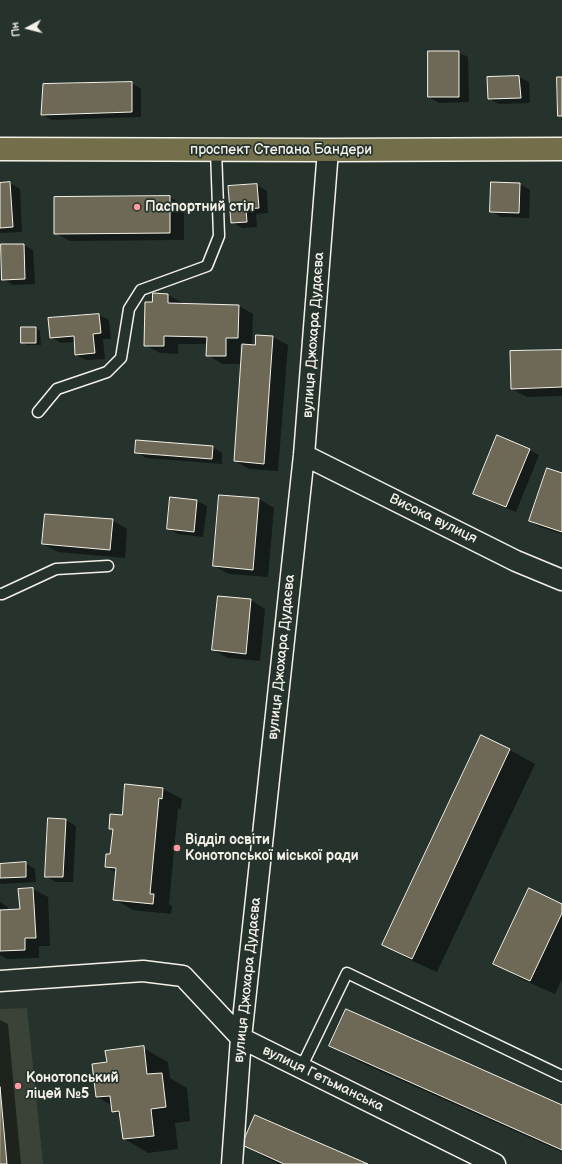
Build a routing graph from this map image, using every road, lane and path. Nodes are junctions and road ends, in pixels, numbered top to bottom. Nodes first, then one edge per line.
1 (0, 149) edge
2 (562, 149) edge
3 (216, 150) junction
4 (328, 150) junction
5 (38, 412) dead end
6 (304, 455) junction
7 (108, 566) dead end
8 (562, 580) edge
9 (0, 594) edge
10 (0, 981) edge
11 (241, 1038) junction
12 (301, 1068) junction
13 (562, 1076) edge
14 (232, 1164) edge
15 (495, 1164) edge

1 - 3 main road, проспект Степана Бандери
2 - 4 main road, проспект Степана Бандери
3 - 4 main road, проспект Степана Бандери
3 - 5 lane
4 - 6 street, вулиця Джохара Дудаєва
6 - 8 street, Висока вулиця
6 - 11 street, вулиця Джохара Дудаєва
7 - 9 lane
10 - 11 street, вулиця Гетьманська
11 - 12 street, вулиця Гетьманська
11 - 14 street, вулиця Джохара Дудаєва
12 - 13 lane
12 - 15 street, вулиця Гетьманська

